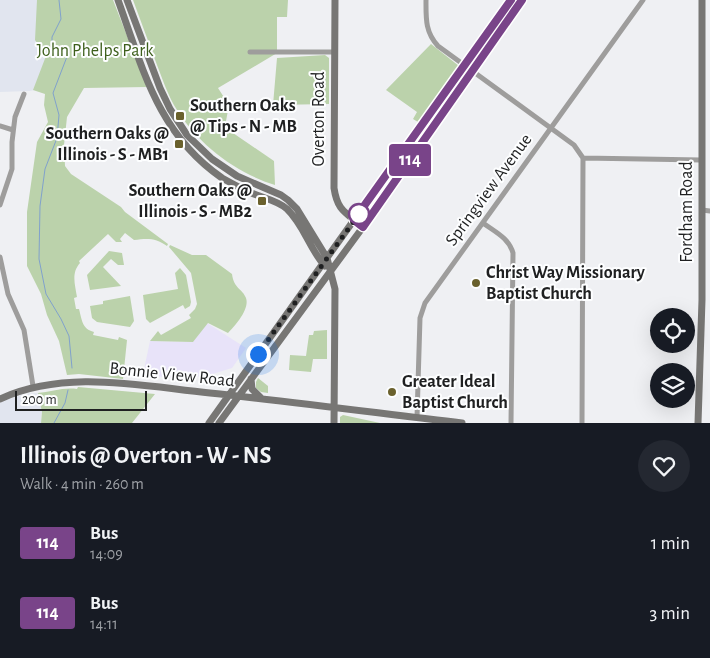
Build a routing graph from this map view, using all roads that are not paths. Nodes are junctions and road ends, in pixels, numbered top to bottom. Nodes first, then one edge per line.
1 (118, 0) edge
2 (127, 0) edge
3 (334, 0) edge
4 (426, 0) edge
5 (511, 0) edge
6 (522, 0) edge
7 (643, 0) edge
8 (702, 0) edge
9 (250, 52) dead end
10 (334, 52) junction
11 (464, 65) junction
12 (472, 71) junction
13 (24, 94) dead end
14 (0, 126) edge
15 (551, 127) junction
16 (13, 130) junction
17 (187, 134) junction
18 (180, 140) junction
19 (582, 158) junction
20 (701, 160) junction
21 (283, 201) junction
22 (0, 205) edge
23 (702, 210) junction
24 (710, 210) edge
25 (354, 220) junction
26 (483, 223) junction
27 (363, 227) junction
28 (318, 242) junction
29 (337, 244) junction
30 (0, 257) edge
31 (325, 261) junction
32 (330, 270) junction
33 (8, 294) junction
34 (0, 297) edge
35 (282, 321) junction
36 (289, 327) junction
37 (251, 379) junction
38 (33, 386) junction
39 (208, 393) junction
40 (229, 395) junction
41 (239, 396) junction
42 (0, 398) edge
43 (261, 398) junction
44 (334, 407) junction
45 (216, 412) junction
46 (417, 418) junction
47 (209, 423) edge
48 (219, 423) edge
49 (334, 423) edge
50 (462, 423) edge
51 (510, 423) edge
52 (582, 423) edge
53 (698, 423) edge

1 - 18 street
2 - 17 street
3 - 10 street, Overton Road
4 - 11 street
5 - 11 street
6 - 12 street
7 - 15 street, Springview Avenue
8 - 20 street, Fordham Road
9 - 10 street
10 - 25 street, Overton Road
11 - 12 street
11 - 25 street
12 - 15 street
12 - 27 street
13 - 16 street
14 - 16 street
15 - 19 street
15 - 26 street, Springview Avenue
16 - 22 street
17 - 18 street
17 - 21 street
18 - 21 street
19 - 20 street
19 - 52 street
20 - 23 street, Fordham Road
21 - 28 street
21 - 31 street
23 - 24 street
23 - 53 street, Fordham Road
25 - 27 street, Overton Road
25 - 29 street
26 - 46 street, Springview Avenue
26 - 51 street
27 - 32 street
28 - 29 street
28 - 31 street
29 - 31 street
30 - 33 street
31 - 32 street
31 - 35 street
32 - 36 street
32 - 44 street
33 - 34 street
33 - 38 street
35 - 36 street
35 - 40 street
36 - 37 street
37 - 41 street
37 - 43 street
38 - 39 street, Bonnie View Road
38 - 42 street, Bonnie View Road
39 - 40 street, Bonnie View Road
39 - 45 street
40 - 41 street, Bonnie View Road
40 - 45 street
41 - 43 street, Bonnie View Road
41 - 48 street
43 - 44 street, Bonnie View Road
44 - 46 street, Bonnie View Road
44 - 49 street
45 - 47 street
46 - 50 street, Bonnie View Road

